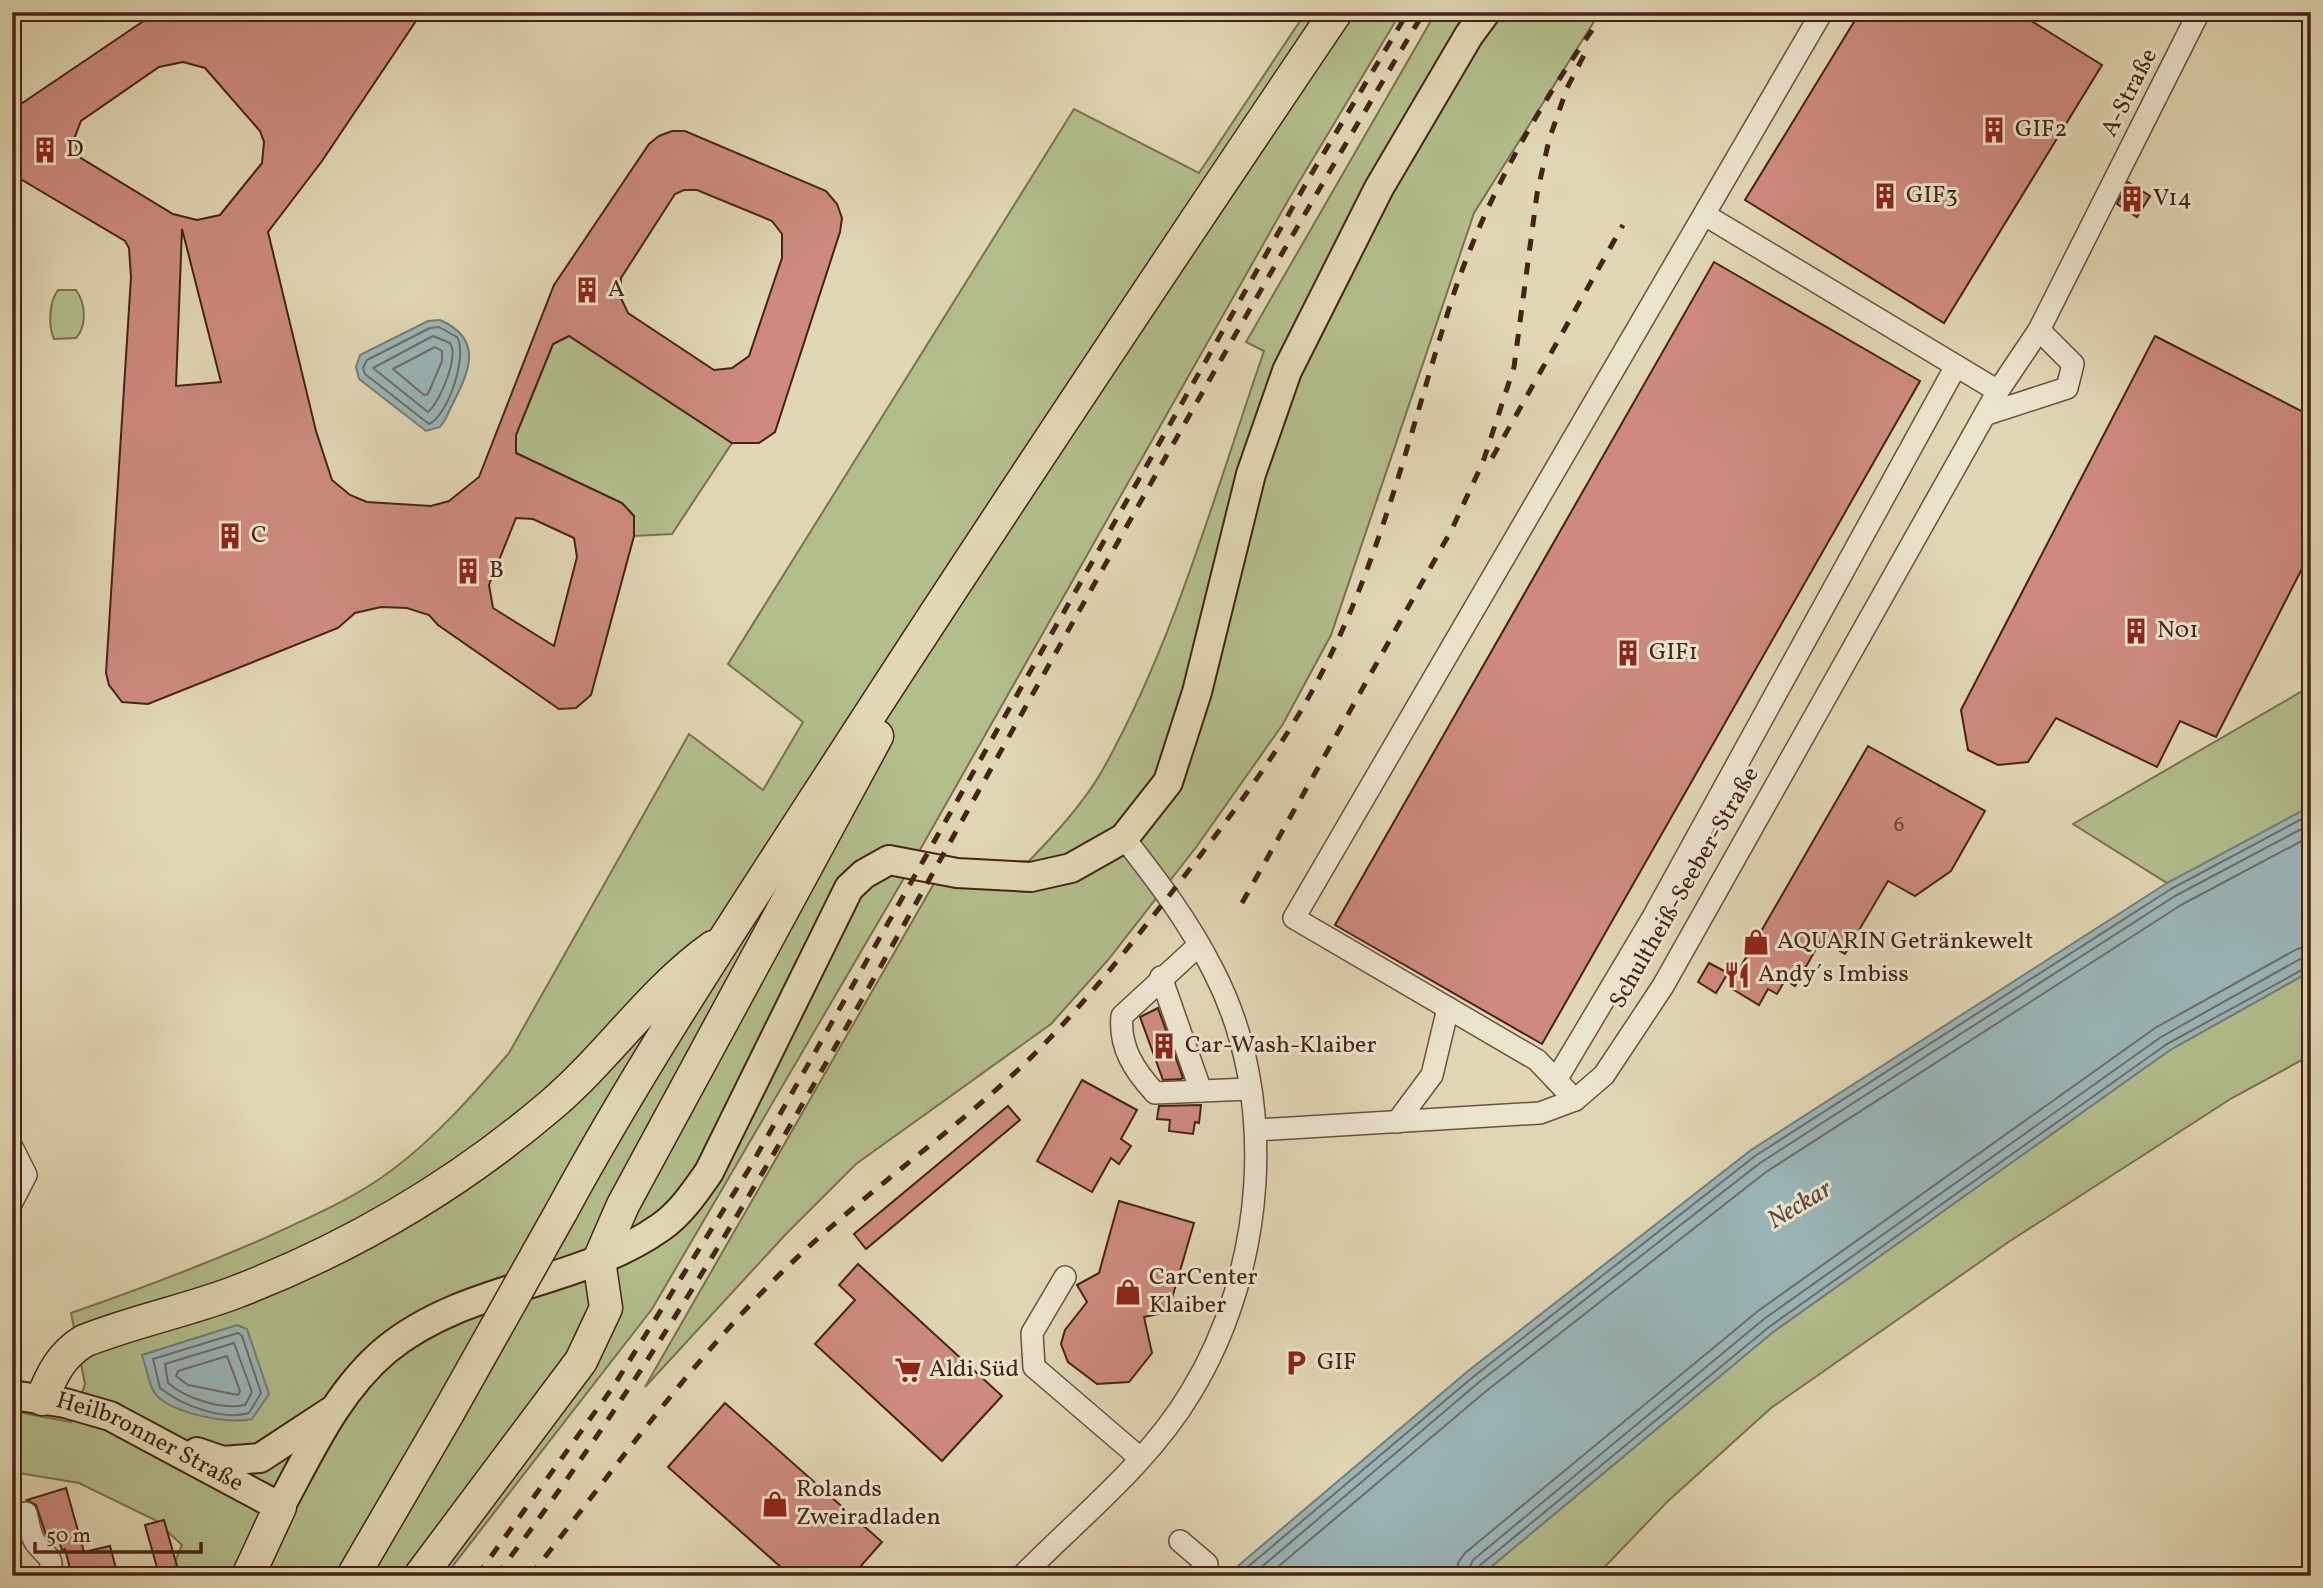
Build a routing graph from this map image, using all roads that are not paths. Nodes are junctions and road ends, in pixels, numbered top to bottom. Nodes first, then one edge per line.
1 (1336, 12) edge
2 (1486, 12) edge
3 (1822, 12) edge
4 (2199, 12) edge
5 (2107, 197) joint
6 (1705, 215) junction
7 (2039, 330) junction
8 (1956, 366) junction
9 (1998, 391) junction
10 (1987, 414) junction
11 (917, 641) junction
12 (1124, 838) junction
13 (726, 937) junction
14 (1199, 945) junction
15 (1161, 978) junction
16 (1448, 1008) junction
17 (1556, 1080) junction
18 (1249, 1089) junction
19 (1201, 1091) junction
20 (1574, 1100) junction
21 (1397, 1122) junction
22 (1257, 1130) junction
23 (12, 1147) edge
24 (12, 1202) edge
25 (599, 1260) junction
26 (1065, 1277) dead end
27 (27, 1397) edge
28 (333, 1410) junction
29 (142, 1431) junction
30 (1140, 1458) junction
31 (280, 1507) junction
32 (26, 1513) dead end
33 (1180, 1541) dead end
34 (370, 1544) junction
35 (47, 1576) edge
36 (248, 1576) edge
37 (338, 1576) edge
38 (353, 1576) edge
39 (420, 1576) edge
40 (1022, 1576) edge
41 (1197, 1576) edge

1 - 11 highway
2 - 12 main road
3 - 6 street
4 - 5 street, A-Straße
5 - 7 street, Schultheiß-Seeber-Straße
6 - 8 street
6 - 16 street
7 - 9 street, Schultheiß-Seeber-Straße
7 - 10 street
8 - 9 street
8 - 17 street
9 - 10 street, Schultheiß-Seeber-Straße
10 - 20 street, Schultheiß-Seeber-Straße
11 - 13 highway
11 - 25 highway
12 - 14 street
12 - 25 main road
13 - 27 highway
13 - 34 highway, bridge
14 - 15 street
14 - 18 street
15 - 19 street
15 - 19 street
16 - 17 street
16 - 21 street
17 - 20 street
18 - 19 street
18 - 22 street
20 - 21 street, Schultheiß-Seeber-Straße
21 - 22 street, Schultheiß-Seeber-Straße
22 - 30 street
23 - 24 street
25 - 28 main road
25 - 39 highway
26 - 30 street
27 - 29 main road, Heilbronner Straße
28 - 29 main road
28 - 31 main road
29 - 31 main road, Heilbronner Straße
30 - 40 street
31 - 36 highway
32 - 35 street
33 - 41 street
34 - 37 highway
34 - 38 highway

